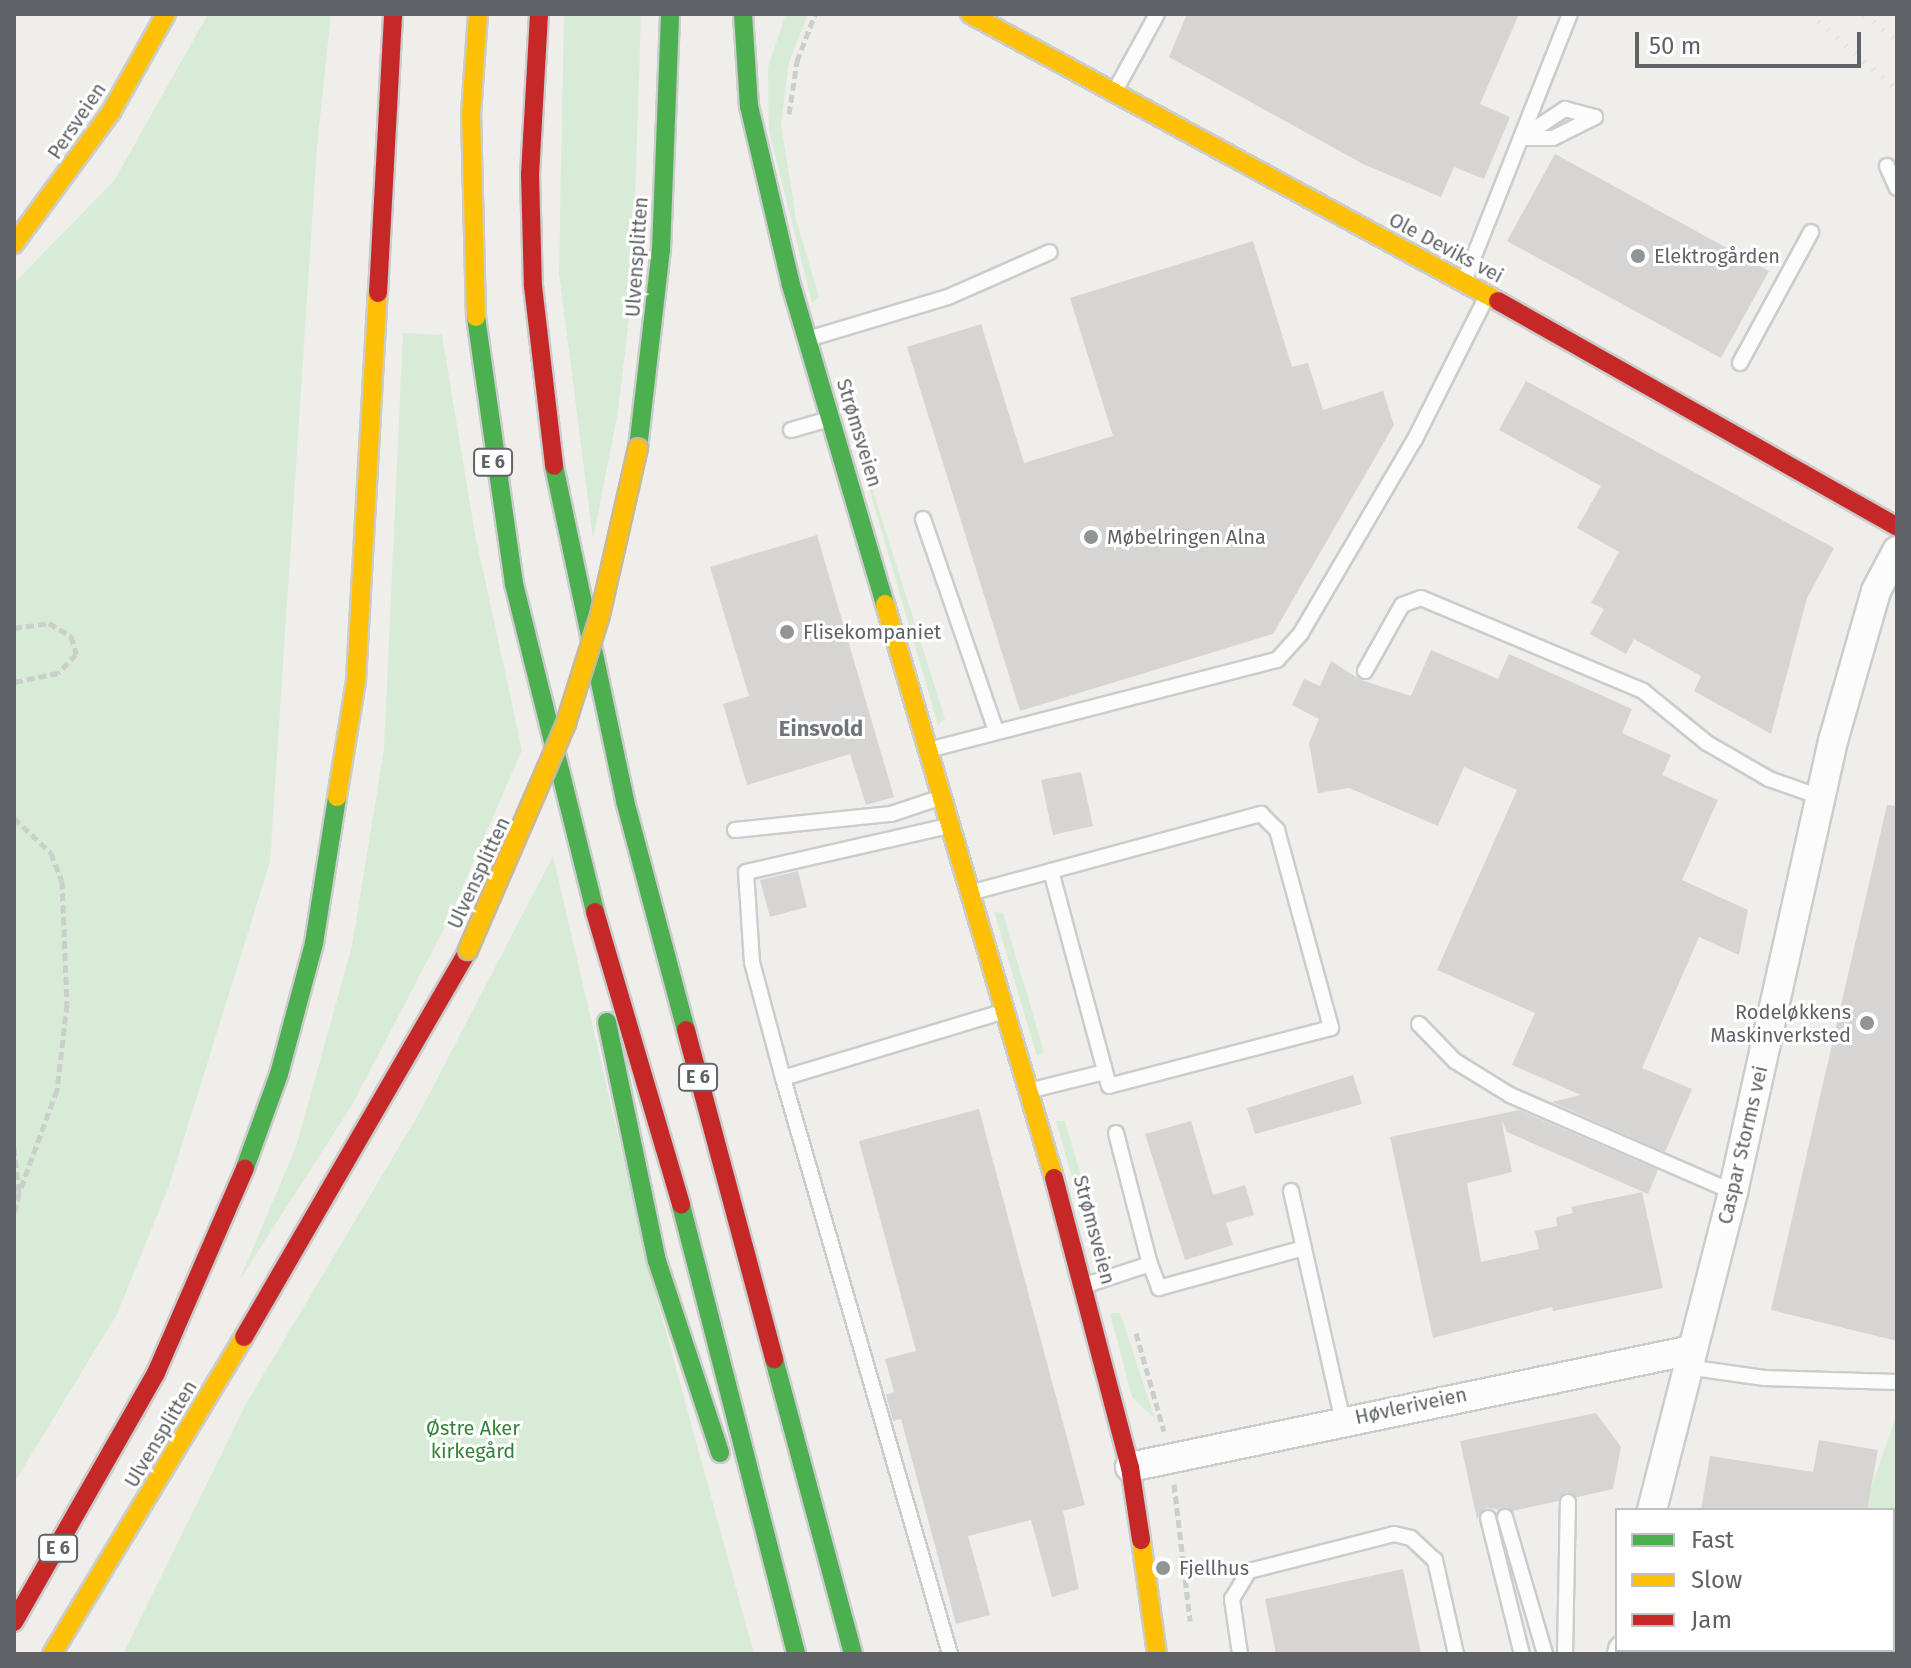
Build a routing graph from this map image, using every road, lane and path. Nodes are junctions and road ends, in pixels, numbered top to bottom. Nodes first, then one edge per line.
1 (166, 14) edge
2 (393, 14) edge
3 (478, 14) edge
4 (539, 14) edge
5 (670, 14) edge
6 (743, 14) edge
7 (970, 14) edge
8 (1157, 14) edge
9 (1570, 14) edge
10 (767, 23) dead end
11 (750, 48) junction
12 (1113, 93) junction
13 (1887, 166) dead end
14 (1897, 188) edge
15 (1811, 232) dead end
16 (14, 244) edge
17 (1050, 252) dead end
18 (1463, 283) junction
19 (1487, 296) junction
20 (807, 339) junction
21 (1740, 363) dead end
22 (831, 418) junction
23 (791, 430) dead end
24 (923, 519) dead end
25 (1897, 527) edge
26 (1897, 551) edge
27 (14, 628) edge
28 (1365, 671) dead end
29 (14, 682) edge
30 (995, 728) junction
31 (930, 750) junction
32 (944, 796) junction
33 (1820, 797) junction
34 (14, 818) edge
35 (953, 825) junction
36 (735, 830) dead end
37 (1051, 871) junction
38 (973, 892) junction
39 (591, 900) junction
40 (1007, 1010) junction
41 (1419, 1024) dead end
42 (1105, 1072) junction
43 (783, 1078) junction
44 (1032, 1090) junction
45 (1116, 1133) dead end
46 (14, 1148) edge
47 (1291, 1191) dead end
48 (1733, 1192) junction
49 (19, 1193) junction
50 (14, 1215) edge
51 (1304, 1248) junction
52 (1150, 1264) junction
53 (1086, 1285) junction
54 (1690, 1358) junction
55 (1897, 1382) edge
56 (1343, 1421) junction
57 (1130, 1467) junction
58 (1568, 1502) dead end
59 (1652, 1508) edge
60 (1505, 1517) dead end
61 (1488, 1518) dead end
62 (767, 1553) junction
63 (14, 1622) edge
64 (52, 1654) edge
65 (796, 1654) edge
66 (853, 1654) edge
67 (950, 1654) edge
68 (1157, 1654) edge
69 (1240, 1654) edge
70 (1456, 1654) edge
71 (1522, 1654) edge
72 (1545, 1654) edge
73 (1565, 1654) edge

1 - 16 main road, Persveien
2 - 63 main road, Ulvensplitten / E 6
3 - 39 main road, E 6
4 - 66 main road, E 6
5 - 64 main road, Ulvensplitten / E 6, bridge
6 - 11 main road, Strømsveien
7 - 12 main road, Ole Deviks vei
8 - 12 lane
9 - 18 lane
10 - 11 main road
11 - 20 main road, Strømsveien
12 - 18 main road, Ole Deviks vei
13 - 14 lane
15 - 21 lane
17 - 20 lane
18 - 19 main road, Ole Deviks vei
19 - 25 main road, Ole Deviks vei
19 - 30 lane
20 - 22 main road, Strømsveien
22 - 23 lane
22 - 31 main road, Strømsveien
24 - 30 lane
26 - 33 street, Caspar Storms vei
27 - 29 path
28 - 33 lane
30 - 31 lane
31 - 32 main road, Strømsveien
32 - 35 main road, Strømsveien
32 - 36 lane
33 - 48 street, Caspar Storms vei
34 - 49 path
35 - 38 main road, Strømsveien
35 - 43 lane
37 - 38 lane
37 - 42 lane
37 - 42 lane
38 - 40 main road, Strømsveien
39 - 62 main road, E 6
39 - 62 main road, E 6
40 - 43 lane
40 - 44 main road, Strømsveien
41 - 48 lane
42 - 44 lane
43 - 67 lane
44 - 53 main road, Strømsveien
45 - 52 lane
46 - 49 path
47 - 51 lane
48 - 54 street, Caspar Storms vei
49 - 50 path
51 - 52 lane
51 - 56 lane
52 - 53 lane
53 - 57 main road, Strømsveien
54 - 55 lane
54 - 56 street, Høvleriveien
54 - 59 street, Caspar Storms vei
56 - 57 street, Høvleriveien
57 - 68 main road, Strømsveien
58 - 73 lane
60 - 72 lane
61 - 71 lane
62 - 65 main road, E 6
69 - 70 lane

